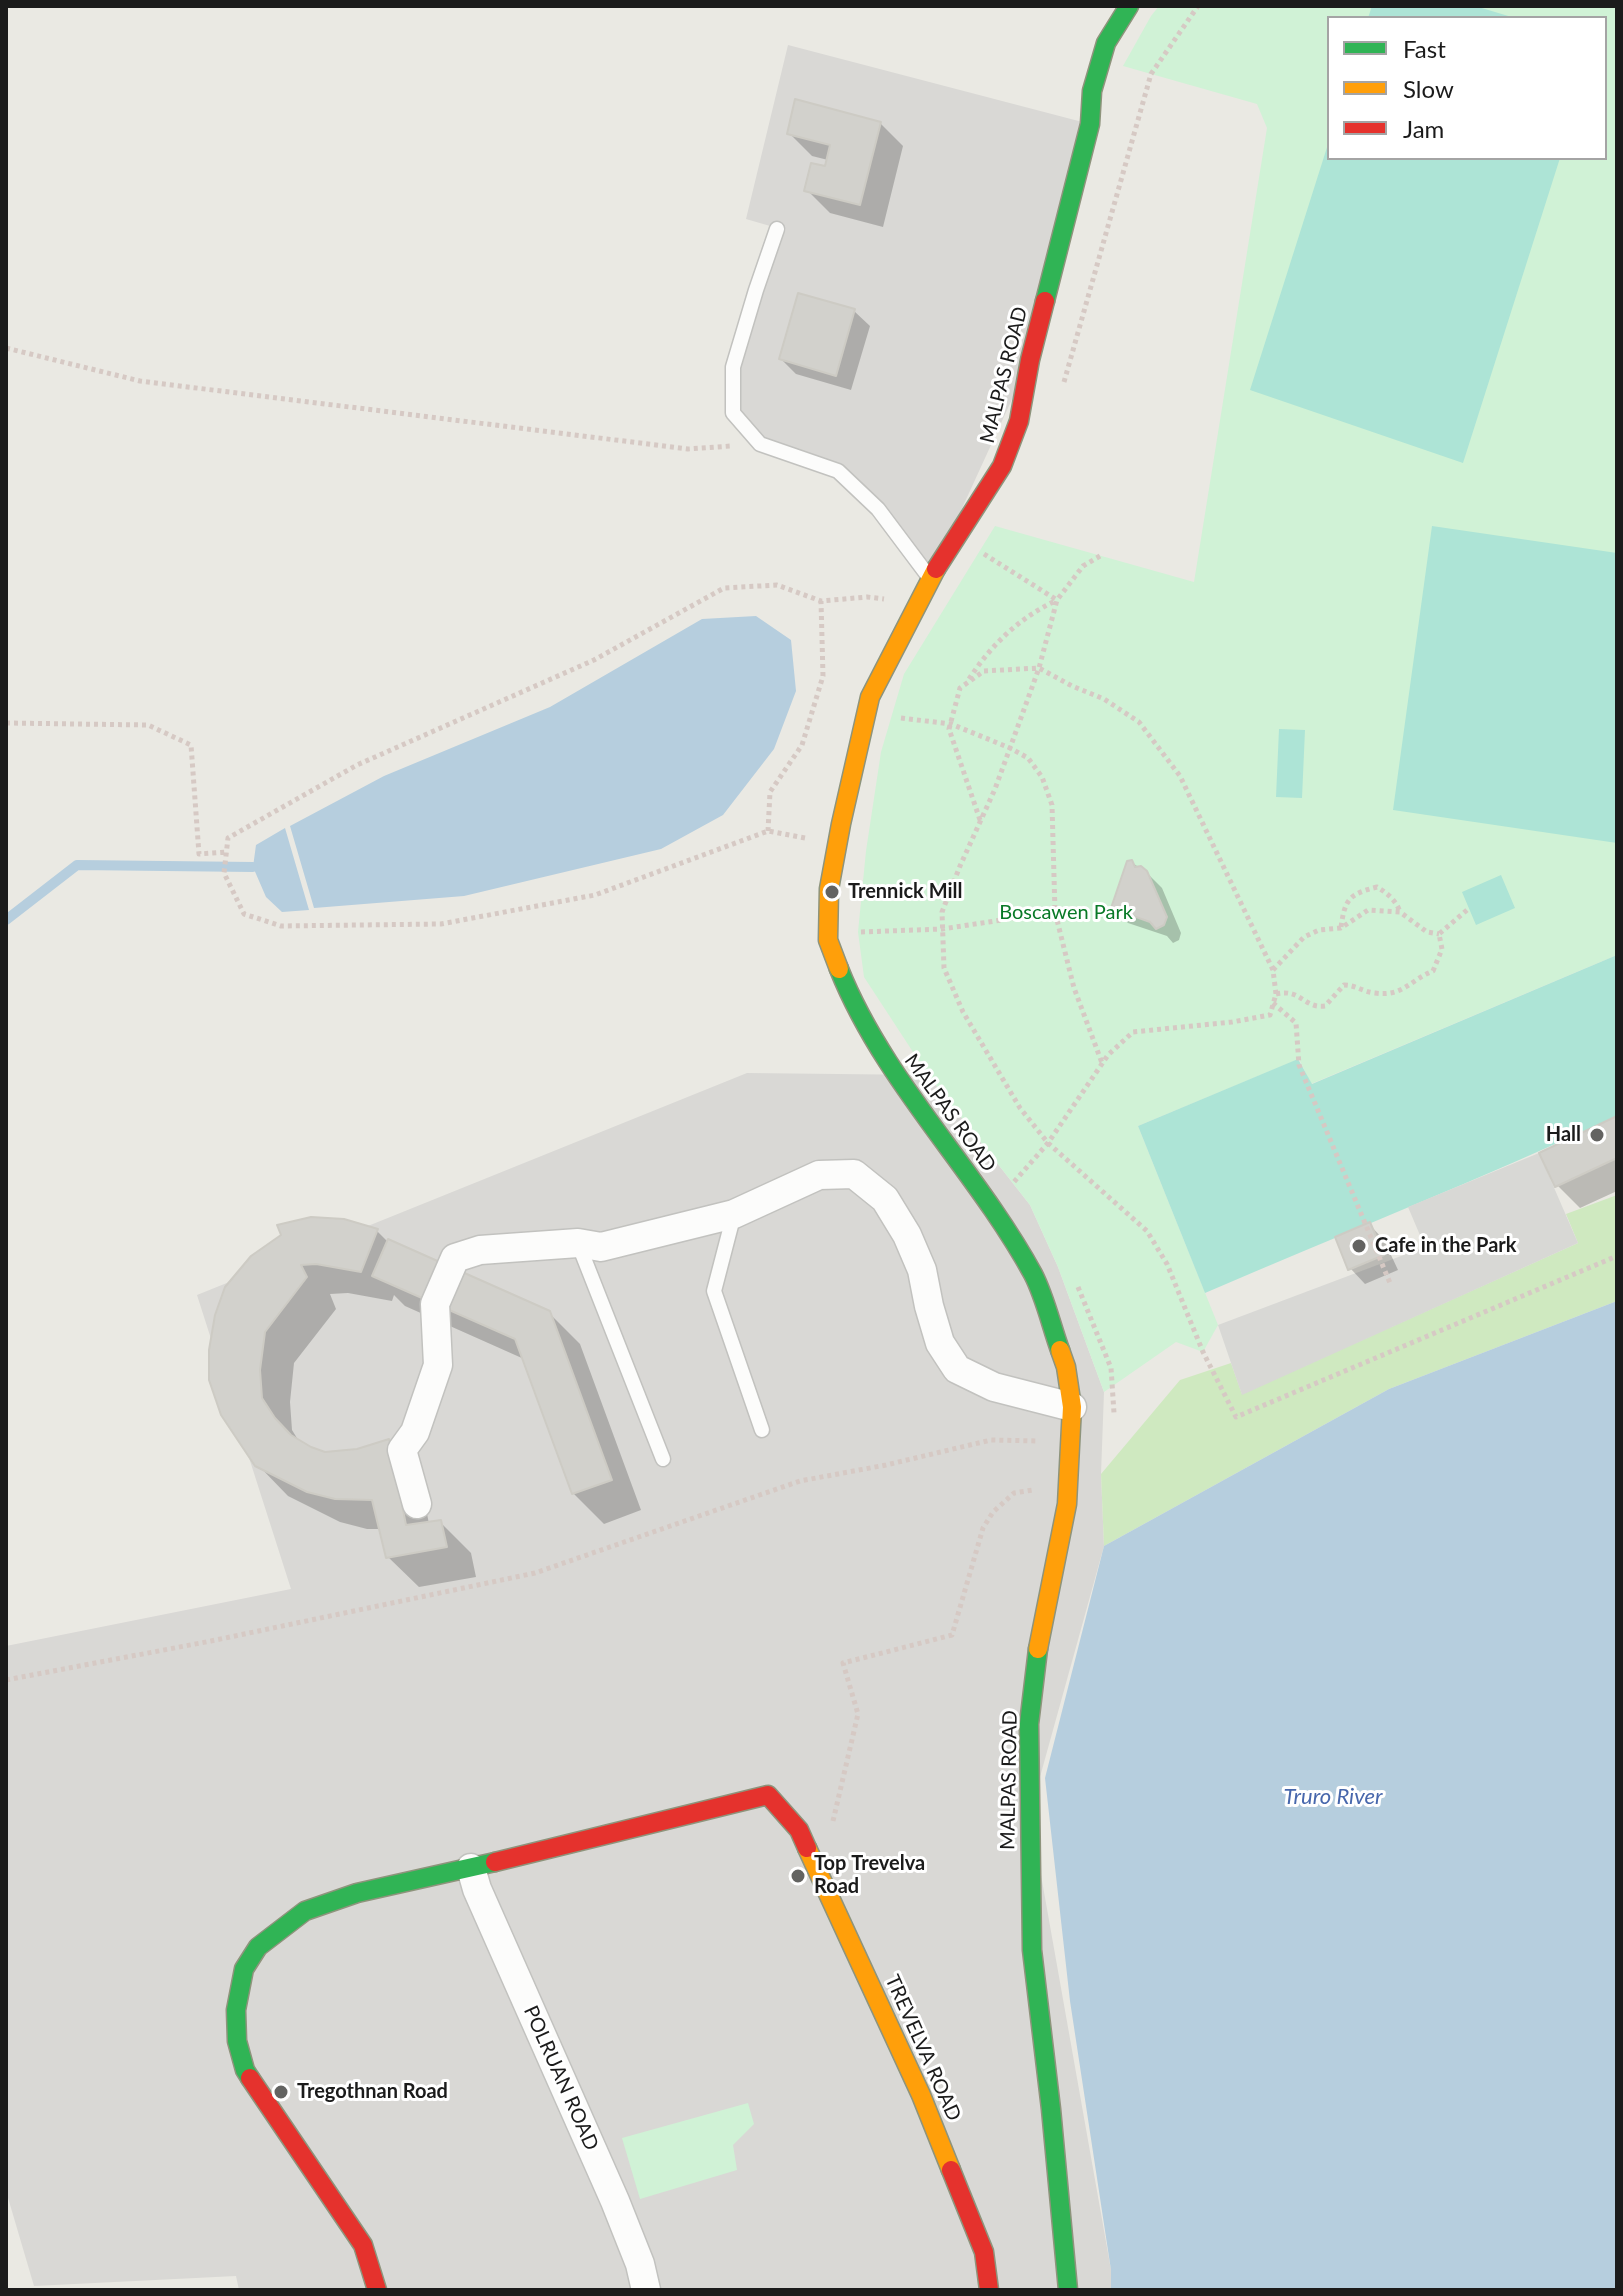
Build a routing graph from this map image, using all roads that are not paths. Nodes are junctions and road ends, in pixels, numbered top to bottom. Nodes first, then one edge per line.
1 (1129, 6) edge
2 (777, 229) dead end
3 (930, 578) junction
4 (734, 1214) junction
5 (578, 1243) junction
6 (1072, 1407) junction
7 (762, 1430) dead end
8 (663, 1459) dead end
9 (417, 1504) dead end
10 (471, 1868) junction
11 (377, 2290) edge
12 (646, 2290) edge
13 (989, 2290) edge
14 (1068, 2290) edge

1 - 3 street, MALPAS ROAD
2 - 3 lane
3 - 6 street, MALPAS ROAD
4 - 5 street
4 - 6 street
4 - 7 lane
5 - 8 lane
5 - 9 street
6 - 14 street, MALPAS ROAD
10 - 11 street
10 - 12 street, POLRUAN ROAD
10 - 13 street, TREVELVA ROAD

